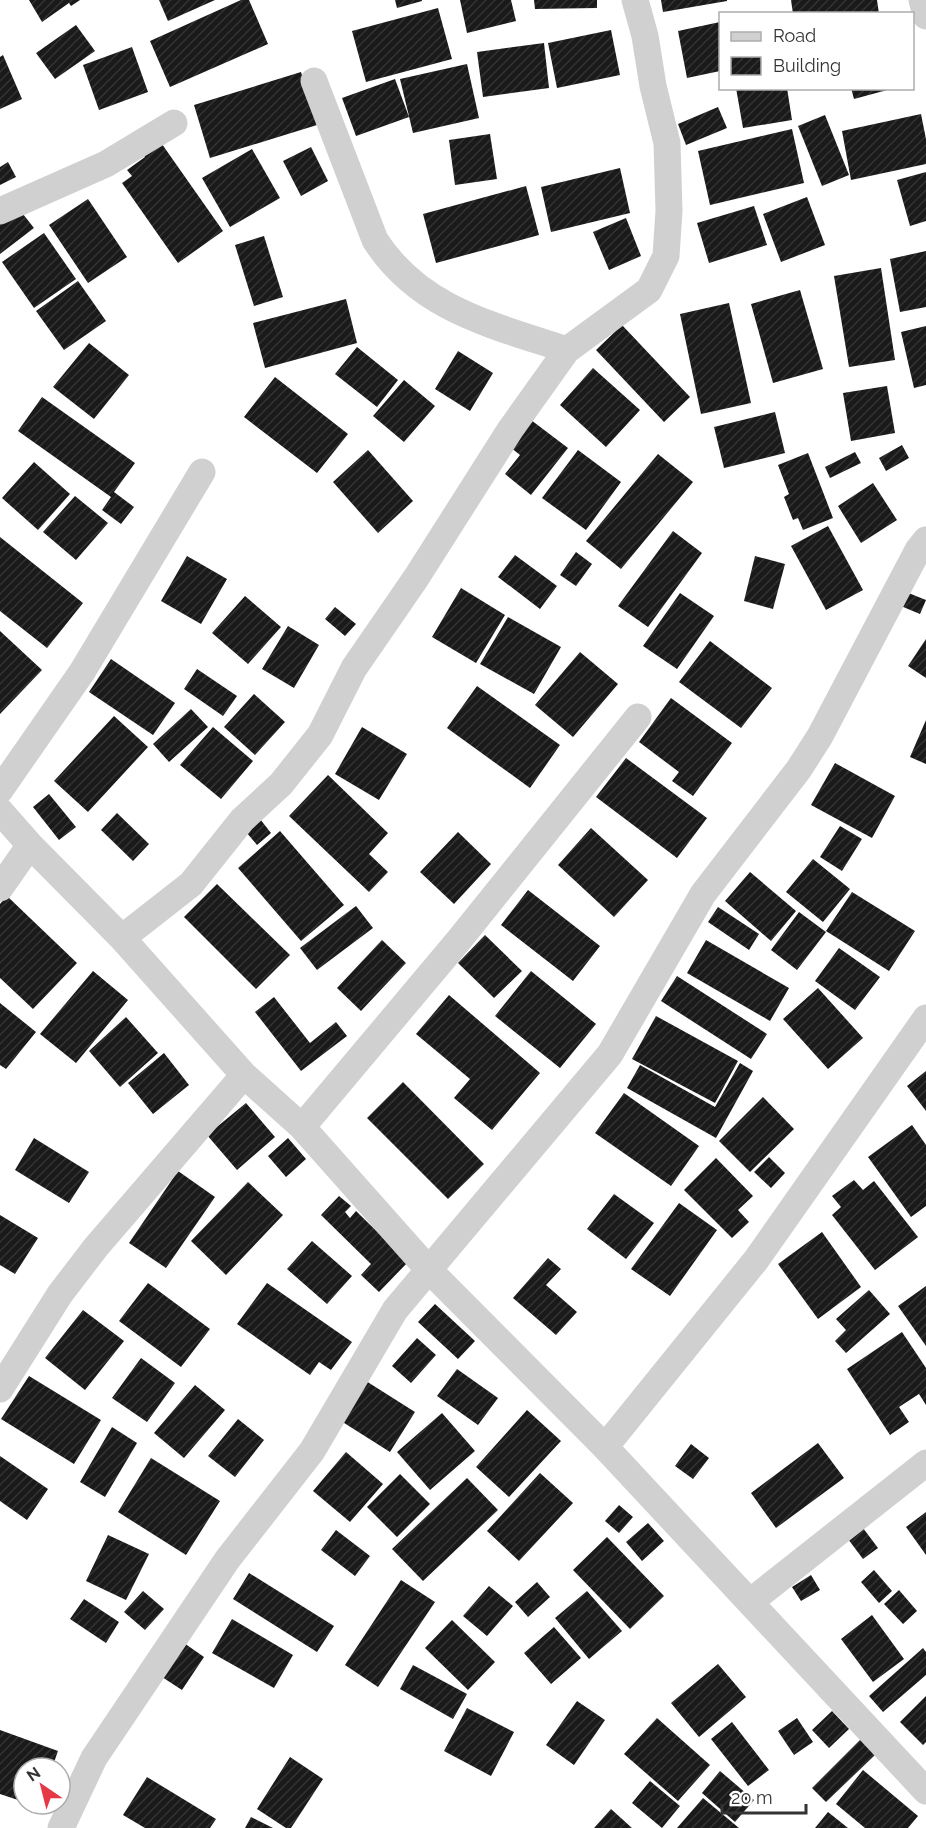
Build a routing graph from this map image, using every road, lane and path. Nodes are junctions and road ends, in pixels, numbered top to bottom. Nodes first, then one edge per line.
1 (635, 0) edge
2 (922, 0) edge
3 (926, 16) edge
4 (314, 81) dead end
5 (174, 123) dead end
6 (0, 211) edge
7 (567, 350) junction
8 (202, 472) dead end
9 (926, 540) edge
10 (638, 717) dead end
11 (0, 790) edge
12 (0, 812) edge
13 (30, 845) junction
14 (0, 888) edge
15 (122, 938) junction
16 (926, 1018) edge
17 (244, 1075) junction
18 (302, 1127) junction
19 (429, 1270) junction
20 (0, 1389) edge
21 (605, 1447) junction
22 (926, 1463) edge
23 (750, 1602) junction
24 (926, 1791) edge
25 (61, 1828) edge

1 - 7 street
2 - 3 street
4 - 7 street
5 - 6 street
7 - 15 street
8 - 11 street
9 - 19 street
10 - 18 street
12 - 13 street
13 - 14 street
13 - 15 street
15 - 17 street
16 - 21 street
17 - 18 street
17 - 20 street
18 - 19 street
19 - 21 street
19 - 25 street
21 - 23 street
22 - 23 street
23 - 24 street

